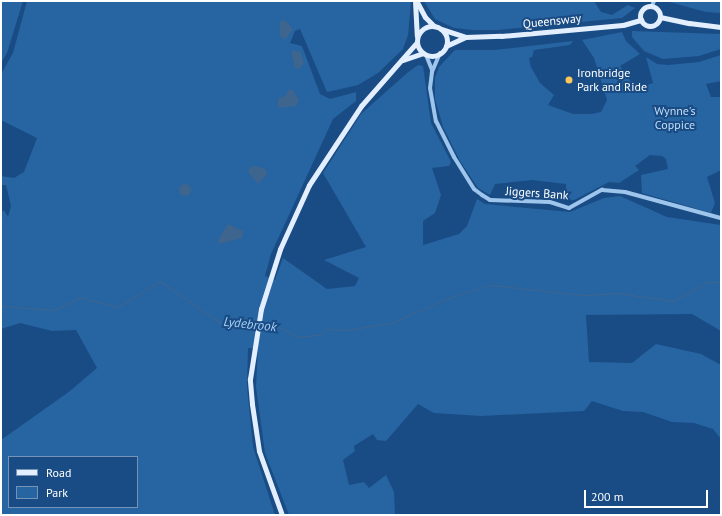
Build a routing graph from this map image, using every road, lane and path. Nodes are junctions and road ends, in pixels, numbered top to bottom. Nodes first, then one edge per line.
1 (416, 1) edge
2 (653, 4) edge
3 (660, 17) junction
4 (642, 20) junction
5 (434, 26) junction
6 (721, 27) edge
7 (441, 29) junction
8 (465, 37) junction
9 (417, 40) junction
10 (446, 46) junction
11 (440, 53) junction
12 (424, 54) junction
13 (402, 60) junction
14 (432, 72) junction
15 (721, 218) edge
16 (282, 515) edge

1 - 5 main road
1 - 9 main road
2 - 3 main road
2 - 4 main road
3 - 4 main road
3 - 6 main road
4 - 8 main road, Queensway
5 - 7 main road
5 - 9 main road
7 - 8 main road, Queensway
7 - 10 main road
8 - 10 main road, Queensway
9 - 12 main road
9 - 13 main road
10 - 11 main road
11 - 12 main road
11 - 14 street, Jiggers Bank
12 - 13 main road
12 - 14 street, Jiggers Bank
13 - 16 main road
14 - 15 street, Jiggers Bank

